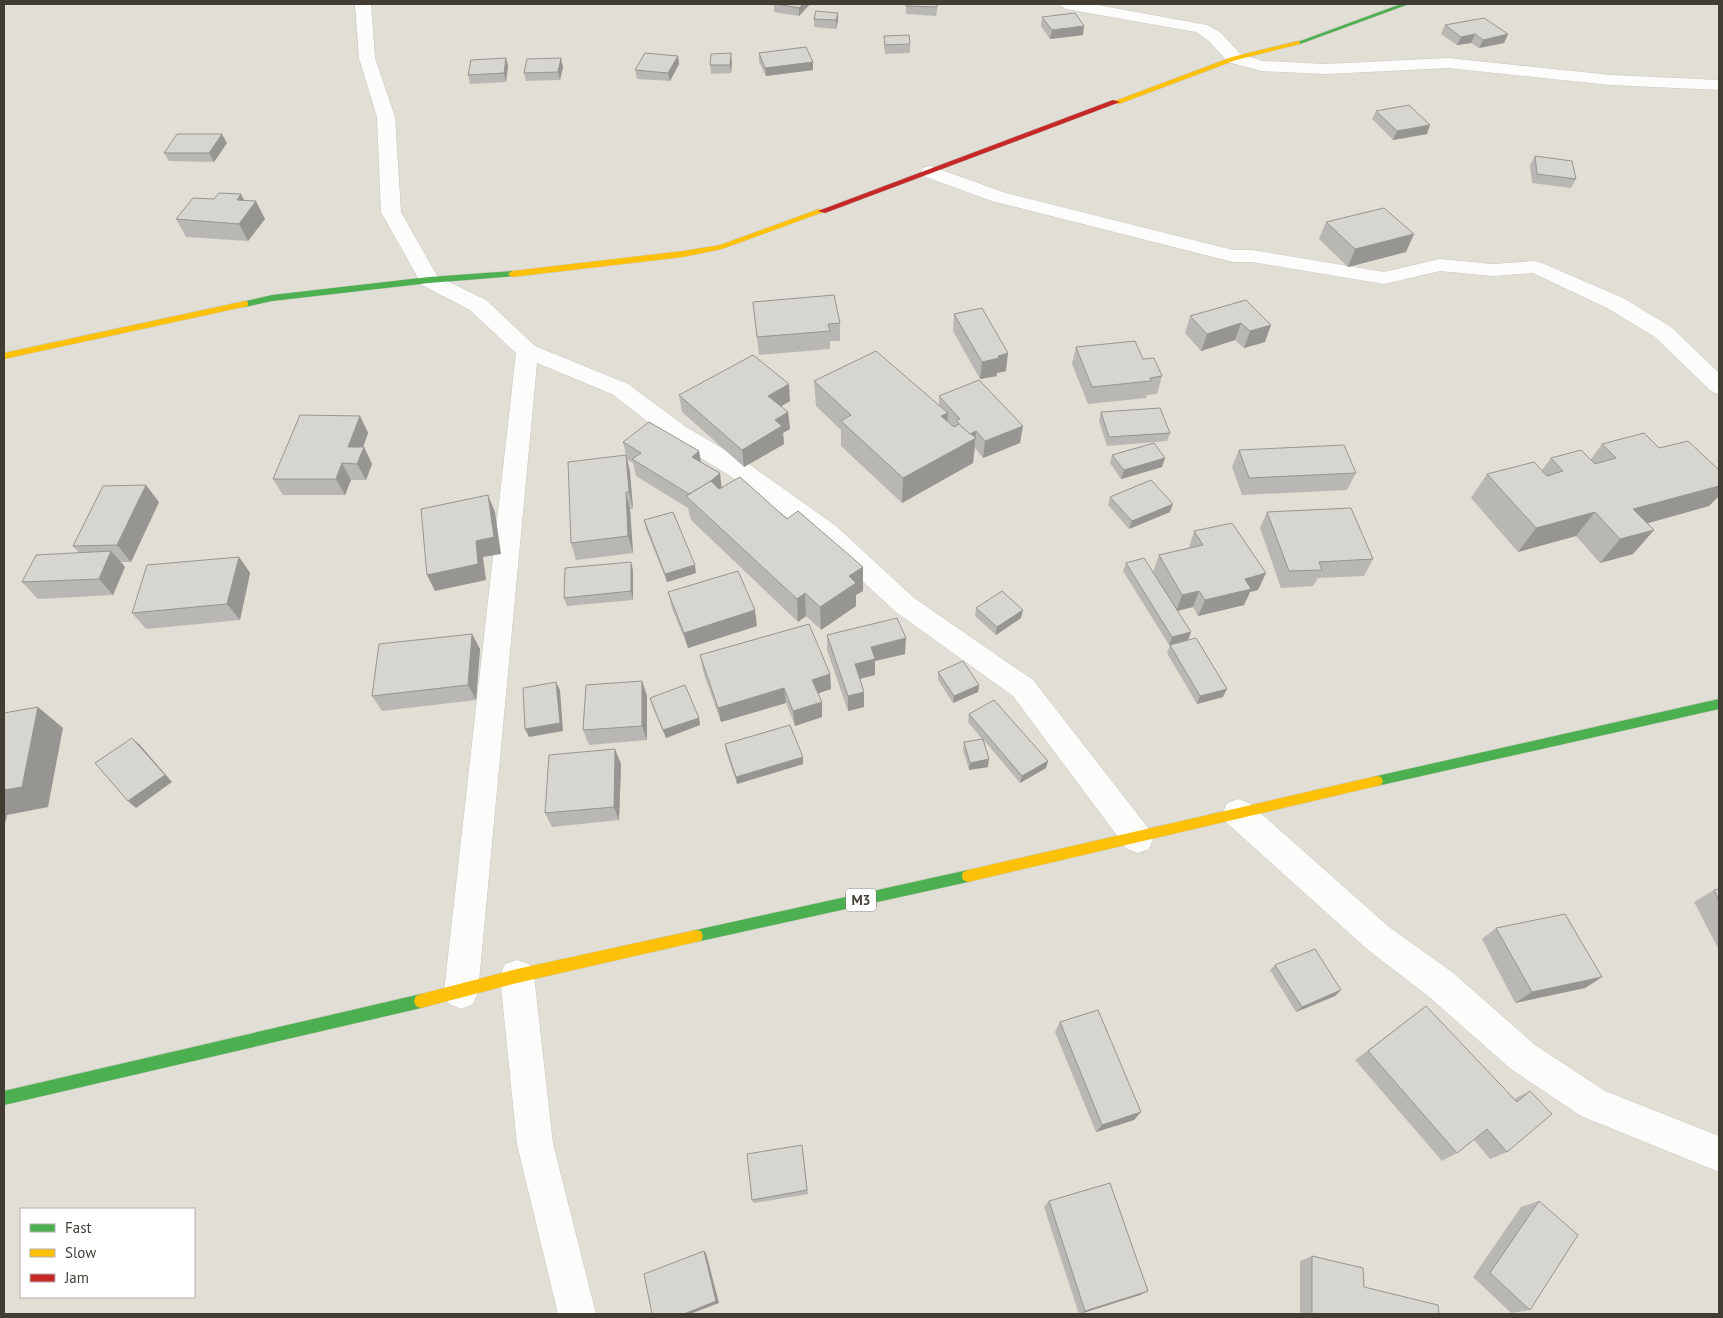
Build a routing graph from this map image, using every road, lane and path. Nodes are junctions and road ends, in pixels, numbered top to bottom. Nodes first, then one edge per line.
1 (363, 4) edge
2 (1066, 4) edge
3 (1406, 4) edge
4 (1195, 12) dead end
5 (1201, 28) junction
6 (1234, 58) junction
7 (1719, 84) edge
8 (930, 172) junction
9 (429, 280) junction
10 (528, 351) junction
11 (4, 356) edge
12 (1719, 386) edge
13 (1717, 707) edge
14 (1238, 813) junction
15 (1138, 839) junction
16 (517, 976) junction
17 (461, 992) junction
18 (4, 1098) edge
19 (1719, 1154) edge
20 (577, 1314) edge

1 - 9 street
2 - 5 street
3 - 6 street
4 - 5 street
5 - 6 street
6 - 7 street
6 - 8 street
8 - 9 street
8 - 12 street
9 - 10 street
9 - 11 street
10 - 15 street
10 - 17 street
13 - 14 street, M3
14 - 15 street, M3
14 - 19 street
15 - 16 street, M3
16 - 17 street, M3
16 - 20 street
17 - 18 street, M3

